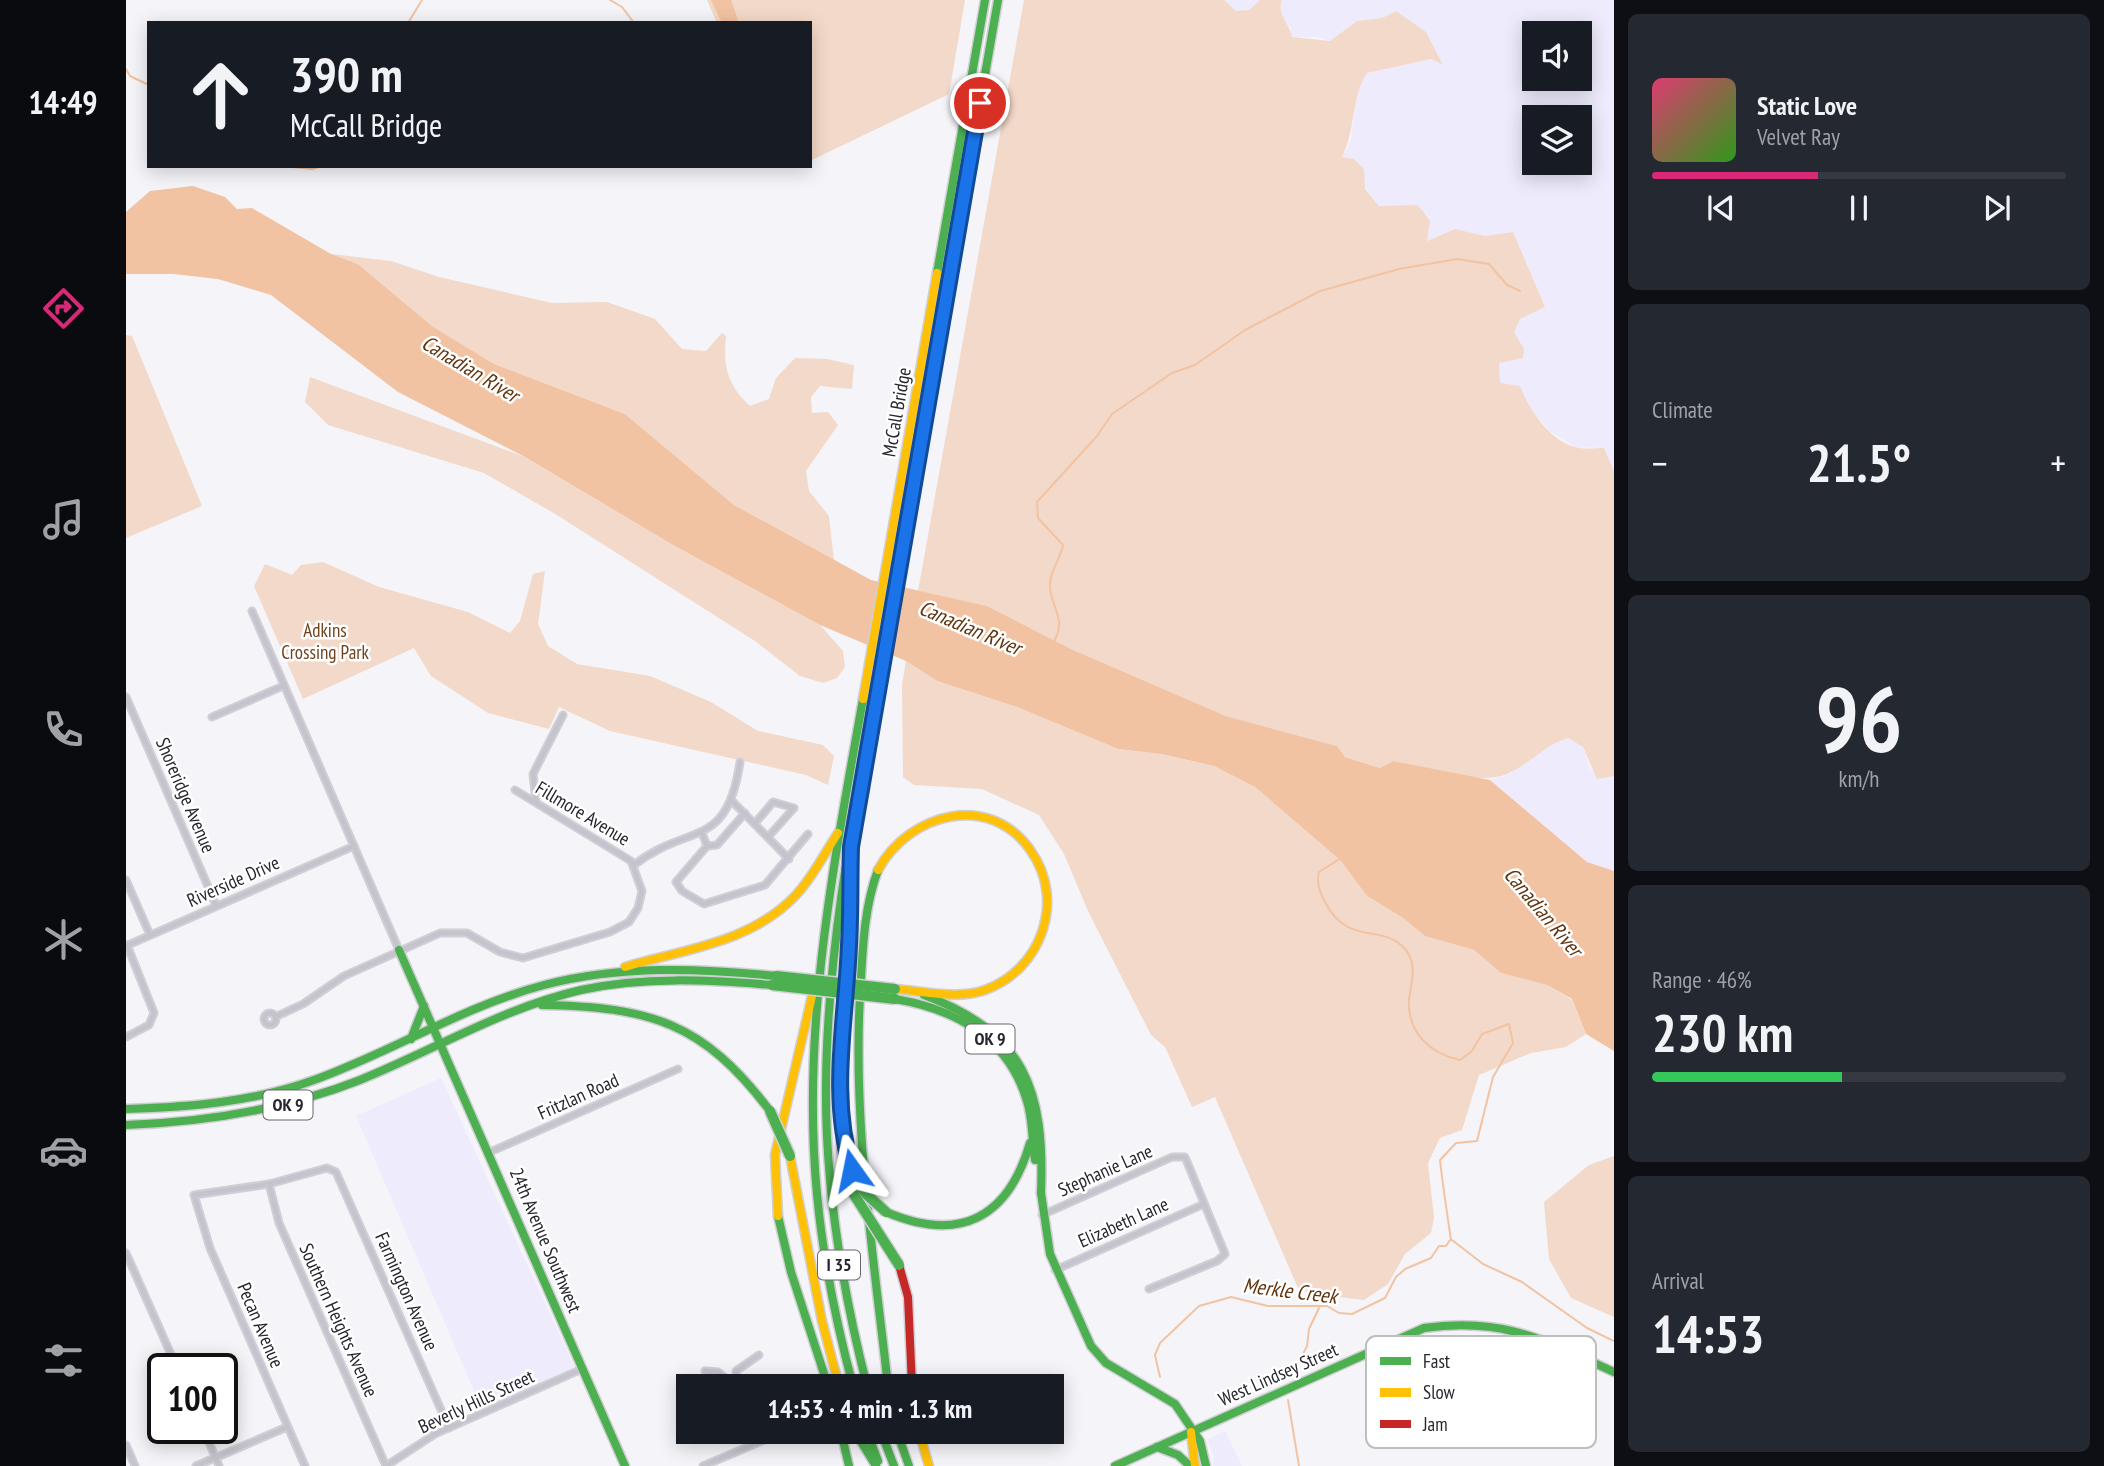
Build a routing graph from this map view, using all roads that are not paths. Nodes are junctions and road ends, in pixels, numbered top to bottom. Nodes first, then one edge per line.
1 (985, 0) edge
2 (998, 0) edge
3 (252, 611) dead end
4 (283, 686) junction
5 (126, 697) edge
6 (563, 715) dead end
7 (212, 717) dead end
8 (740, 762) dead end
9 (515, 790) dead end
10 (536, 802) junction
11 (730, 804) junction
12 (744, 812) junction
13 (756, 822) junction
14 (840, 829) junction
15 (700, 834) junction
16 (808, 834) dead end
17 (768, 837) junction
18 (706, 845) junction
19 (354, 846) junction
20 (851, 847) junction
21 (789, 859) junction
22 (634, 865) junction
23 (126, 880) edge
24 (216, 905) junction
25 (150, 935) junction
26 (126, 945) edge
27 (399, 950) junction
28 (820, 961) junction
29 (603, 974) junction
30 (774, 981) junction
31 (895, 994) junction
32 (527, 1005) junction
33 (424, 1006) junction
34 (275, 1017) dead end
35 (434, 1029) junction
36 (126, 1037) edge
37 (411, 1040) junction
38 (440, 1044) junction
39 (678, 1069) dead end
40 (126, 1109) edge
41 (126, 1125) edge
42 (1031, 1134) junction
43 (490, 1152) junction
44 (851, 1180) junction
45 (269, 1184) junction
46 (1041, 1193) junction
47 (1205, 1203) junction
48 (1042, 1214) junction
49 (126, 1252) edge
50 (1055, 1270) junction
51 (1149, 1289) dead end
52 (1406, 1336) edge
53 (1532, 1336) edge
54 (170, 1353) edge
55 (1366, 1354) edge
56 (760, 1355) dead end
57 (1596, 1364) edge
58 (582, 1369) junction
59 (705, 1371) dead end
60 (1614, 1372) edge
61 (721, 1374) edge
62 (736, 1374) edge
63 (824, 1374) edge
64 (836, 1374) edge
65 (850, 1374) edge
66 (864, 1374) edge
67 (887, 1374) edge
68 (911, 1374) edge
69 (288, 1427) junction
70 (449, 1428) junction
71 (1191, 1432) junction
72 (210, 1444) edge
73 (754, 1444) edge
74 (844, 1444) edge
75 (863, 1444) edge
76 (871, 1444) edge
77 (886, 1444) edge
78 (901, 1444) edge
79 (923, 1444) edge
80 (126, 1445) edge
81 (1157, 1447) junction
82 (215, 1457) junction
83 (135, 1466) edge
84 (196, 1466) edge
85 (219, 1466) edge
86 (305, 1466) edge
87 (386, 1466) edge
88 (625, 1466) edge
89 (703, 1466) edge
90 (849, 1466) edge
91 (878, 1466) edge
92 (894, 1466) edge
93 (909, 1466) edge
94 (929, 1466) edge
95 (1115, 1466) edge
96 (1193, 1466) edge
97 (1206, 1466) edge

1 - 14 main road, McCall Bridge / OK 9
2 - 20 main road, McCall Bridge / OK 9
3 - 4 street
4 - 7 street
4 - 19 street
5 - 24 street, Shoreridge Avenue
6 - 10 street
8 - 11 street
9 - 10 street, Fillmore Avenue
10 - 22 street, Fillmore Avenue
11 - 12 street
11 - 15 street
12 - 13 street
12 - 18 street
13 - 17 street
13 - 17 street
14 - 28 main road, I 35
14 - 29 main road, OK 9
15 - 18 street
15 - 22 street
16 - 21 street
17 - 21 street
18 - 21 street
19 - 24 street, Riverside Drive
19 - 27 street
20 - 44 main road, OK 9
20 - 66 main road, I 35
22 - 27 street
23 - 25 street
24 - 25 street, Riverside Drive
25 - 26 street, Riverside Drive
26 - 36 street
27 - 33 main road, 24th Avenue Southwest
27 - 34 street
28 - 63 main road
28 - 65 main road, I 35
29 - 30 main road
29 - 35 main road, OK 9
30 - 31 main road, OK 9, bridge
30 - 32 main road, OK 9
31 - 42 main road, OK 9
31 - 46 main road
31 - 67 main road
32 - 38 main road, OK 9
32 - 64 main road, bridge
33 - 35 main road, 24th Avenue Southwest
33 - 37 main road
35 - 37 main road, OK 9
35 - 38 main road, 24th Avenue Southwest
37 - 40 main road, OK 9
38 - 41 main road, OK 9
38 - 43 main road, 24th Avenue Southwest
39 - 43 street, Fritzlan Road
42 - 44 main road, OK 9, bridge
42 - 46 main road
43 - 58 main road, 24th Avenue Southwest
44 - 68 main road, bridge
45 - 69 street, Pecan Avenue
45 - 70 street, Farmington Avenue
45 - 87 street, Southern Heights Avenue
46 - 48 main road
47 - 48 street, Stephanie Lane
47 - 50 street, Elizabeth Lane
47 - 51 street
48 - 50 main road
49 - 54 street
50 - 71 main road
52 - 53 main road, West Lindsey Street
55 - 71 main road, West Lindsey Street
56 - 62 street
57 - 60 main road, West Lindsey Street
58 - 70 street, Beverly Hills Street
58 - 88 main road, 24th Avenue Southwest
59 - 61 street
69 - 82 street
69 - 86 street, Pecan Avenue
70 - 87 street, Beverly Hills Street
71 - 81 main road, West Lindsey Street
71 - 96 main road
71 - 97 main road
72 - 82 street
73 - 89 street
74 - 90 main road
75 - 91 main road
76 - 91 main road
77 - 92 main road
78 - 93 main road
79 - 94 main road
80 - 83 street
81 - 95 main road, West Lindsey Street
81 - 96 main road
82 - 84 street
82 - 85 street

